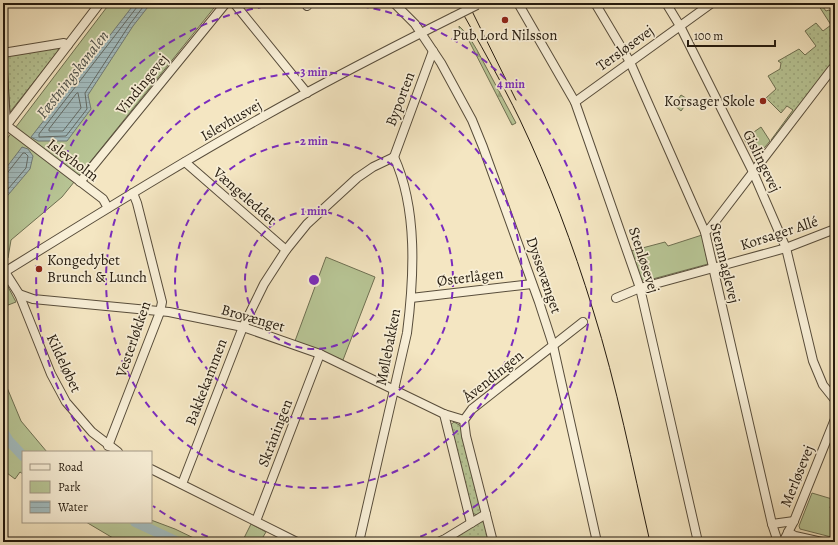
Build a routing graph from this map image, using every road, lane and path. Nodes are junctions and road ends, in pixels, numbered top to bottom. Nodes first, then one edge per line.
1 (100, 3) edge
2 (226, 3) edge
3 (234, 3) edge
4 (394, 3) edge
5 (518, 3) edge
6 (595, 3) edge
7 (666, 3) edge
8 (712, 3) edge
9 (479, 4) edge
10 (680, 26) junction
11 (421, 34) junction
12 (68, 45) junction
13 (433, 51) junction
14 (3, 53) edge
15 (630, 62) junction
16 (3, 70) edge
17 (834, 70) edge
18 (307, 93) junction
19 (575, 102) junction
20 (5, 127) edge
21 (394, 157) junction
22 (185, 162) junction
23 (753, 172) junction
24 (80, 182) junction
25 (133, 193) junction
26 (108, 208) junction
27 (835, 229) edge
28 (705, 232) junction
29 (786, 248) junction
30 (286, 250) junction
31 (713, 268) junction
32 (4, 273) edge
33 (532, 284) junction
34 (640, 288) junction
35 (19, 294) junction
36 (411, 298) junction
37 (616, 298) dead end
38 (160, 312) junction
39 (583, 322) dead end
40 (243, 327) junction
41 (553, 345) junction
42 (320, 354) junction
43 (394, 389) junction
44 (835, 400) edge
45 (444, 414) junction
46 (835, 419) edge
47 (464, 420) junction
48 (108, 446) junction
49 (116, 451) edge
50 (152, 470) edge
51 (182, 484) junction
52 (486, 514) junction
53 (256, 521) junction
54 (794, 521) junction
55 (471, 523) junction
56 (772, 524) junction
57 (788, 532) junction
58 (297, 542) edge
59 (359, 542) edge
60 (438, 542) edge
61 (493, 542) edge
62 (597, 542) edge
63 (698, 542) edge
64 (778, 542) edge
65 (783, 542) edge
66 (822, 542) edge

1 - 12 street
2 - 24 street, Vindingevej
3 - 18 street
4 - 11 street
5 - 19 street, Stenløsevej
6 - 15 street, Stenmaglevej
7 - 10 street, Gislingevej
8 - 10 street, Tersløsevej
9 - 11 street, Islevhusvej, bridge
10 - 15 street, Tersløsevej
10 - 23 street, Gislingevej
11 - 13 street, Dyssevænget
11 - 18 street, Islevhusvej
12 - 14 street
12 - 20 street
13 - 21 street, Byporten
13 - 33 street, Dyssevænget
15 - 19 street, Tersløsevej
15 - 28 street, Stenmaglevej
16 - 20 street
17 - 23 street
18 - 22 street, Islevhusvej
19 - 34 street, Stenløsevej
20 - 24 street, Islevholm
21 - 30 street, Bakkekammen
21 - 36 street, Møllebakken
22 - 25 street, Islevhusvej
22 - 30 street, Vængeleddet
23 - 28 street
23 - 29 street, Gislingevej
24 - 26 street, Islevholm
25 - 26 street, Islevhusvej
25 - 38 street, Vesterløkken
26 - 32 street, Islevhusvej
27 - 29 street, Korsager Allé
28 - 31 street, Stenmaglevej
29 - 31 street, Korsager Allé
29 - 44 street, Gislingevej
30 - 40 street, Bakkekammen
31 - 34 street, Korsager Allé
31 - 56 street, Stenmaglevej
32 - 35 street, Kildeløbet
33 - 36 street, Østerlågen
33 - 41 street, Dyssevænget
34 - 37 street, Korsager Allé
34 - 63 street, Stenløsevej
35 - 38 street, Brovænget
35 - 48 street, Kildeløbet
36 - 43 street, Møllebakken
38 - 40 street, Brovænget
38 - 48 street, Vesterløkken
39 - 41 street, Åvendingen
40 - 42 street, Brovænget
40 - 51 street, Bakkekammen
41 - 47 street, Åvendingen
41 - 62 street, Dyssevænget
42 - 43 street, Brovænget
42 - 53 street, Skråningen
43 - 45 street, Brovænget
43 - 59 street, Møllebakken
45 - 47 street, Brovænget
45 - 55 street
46 - 54 street, Merløsevej
47 - 52 street, Åvendingen
48 - 49 street, Kildeløbet
50 - 51 street
51 - 53 street
52 - 55 street
52 - 61 street, Åvendingen
53 - 58 street
54 - 56 street
54 - 57 street, Merløsevej
55 - 60 street
56 - 64 street, Stenmaglevej
57 - 65 street, Merløsevej
57 - 66 street

